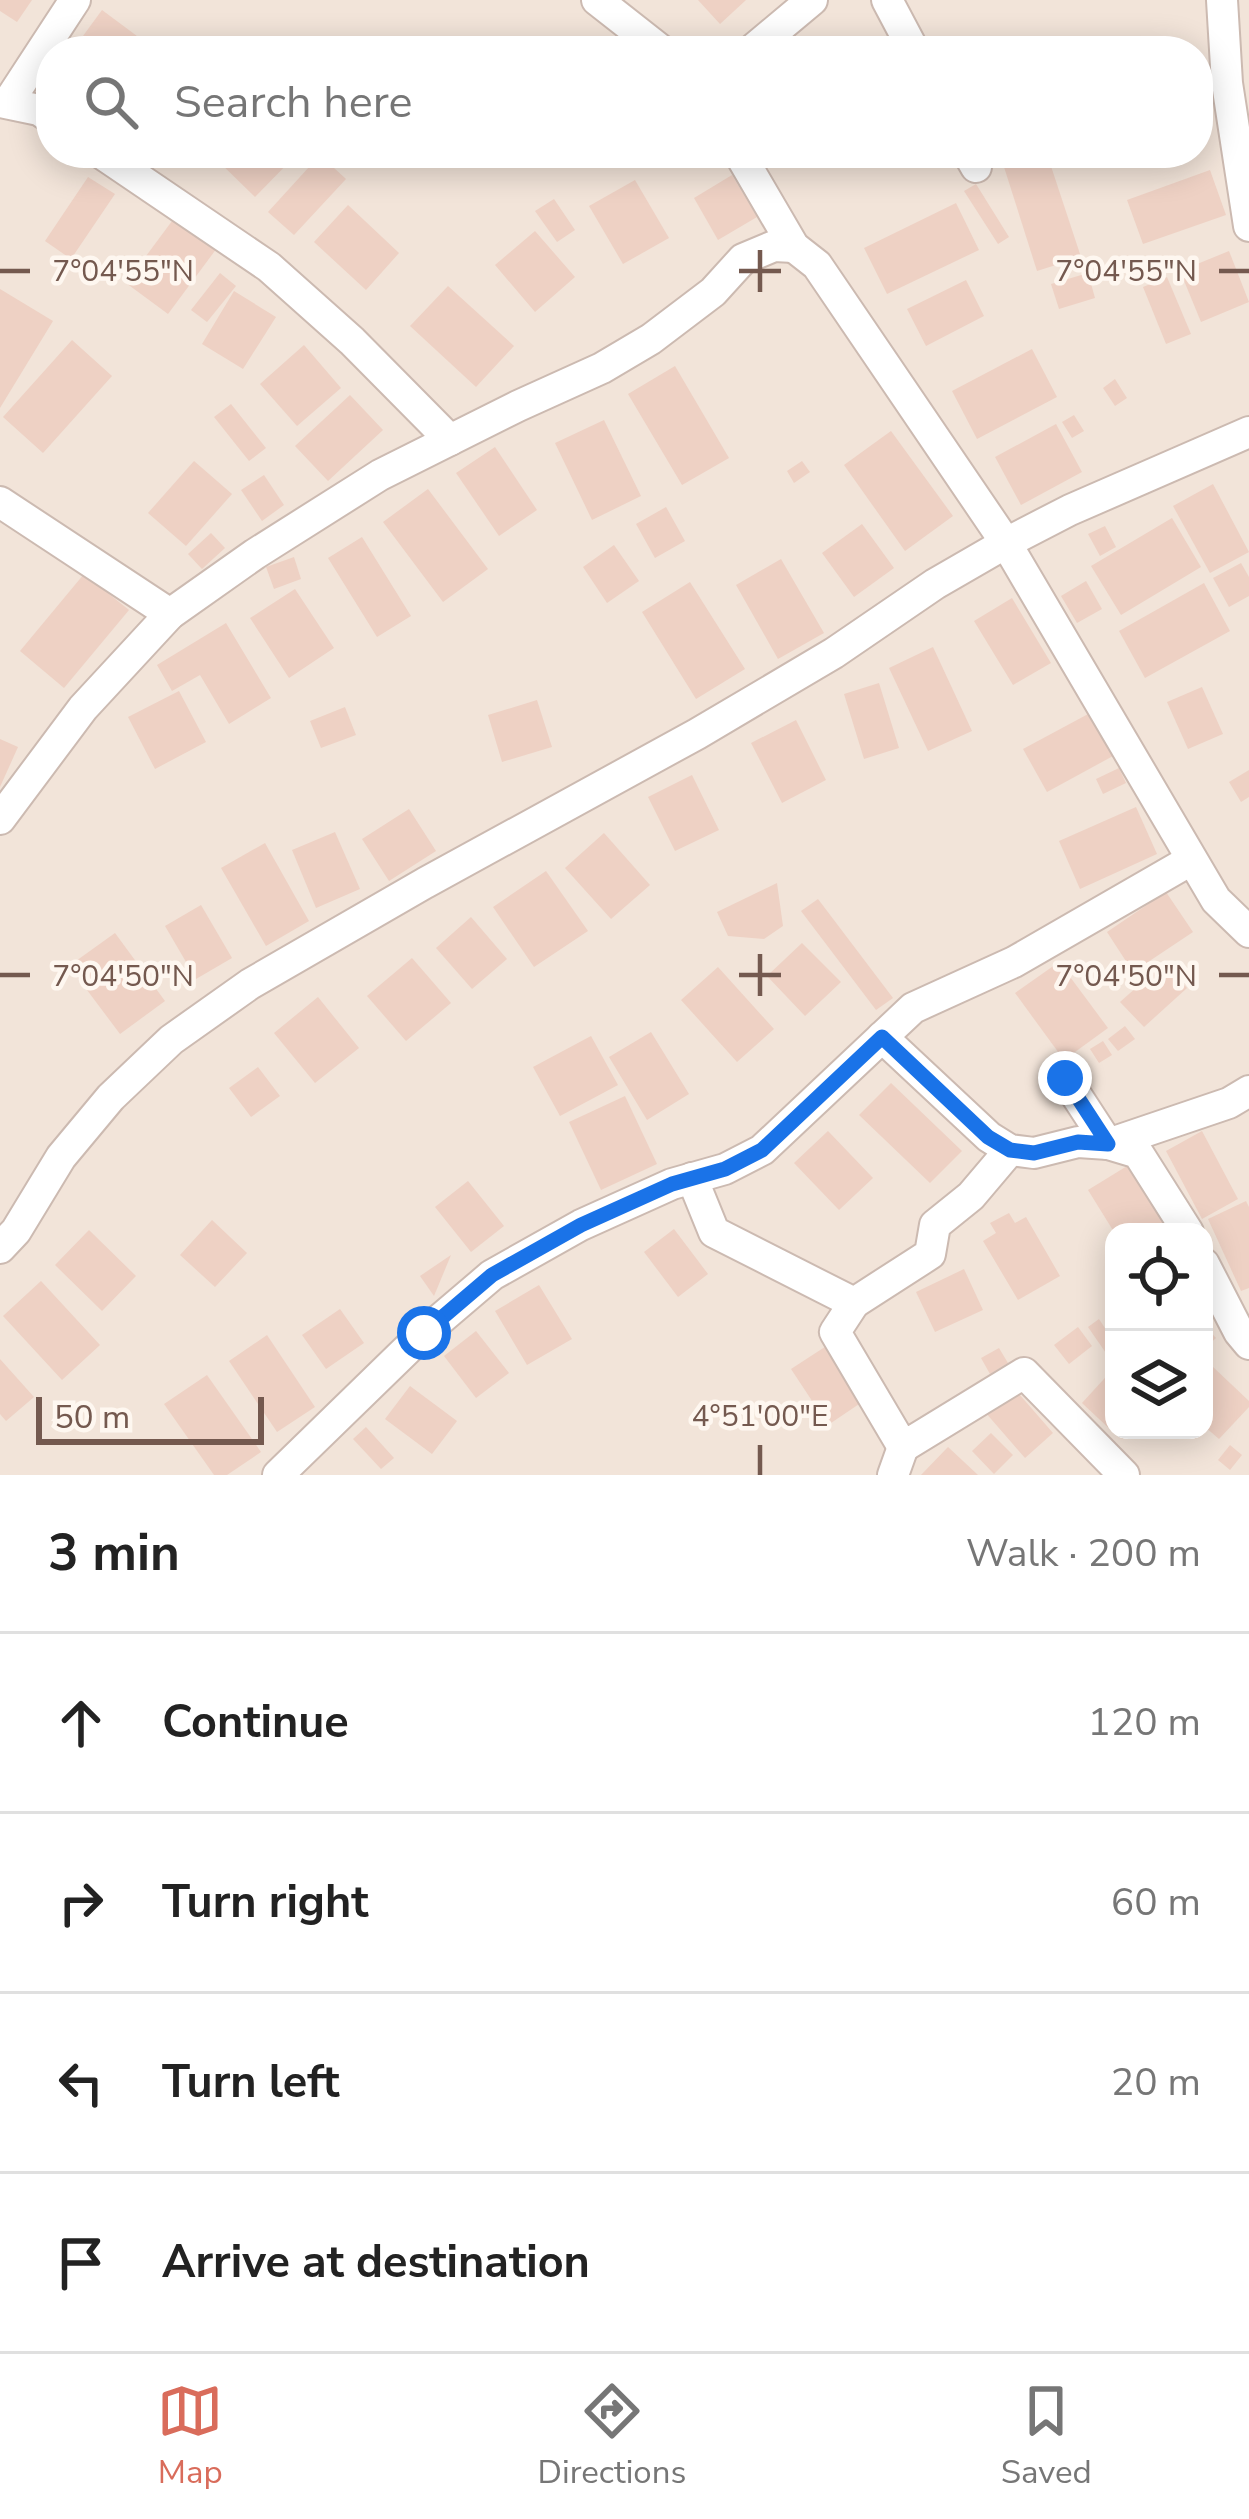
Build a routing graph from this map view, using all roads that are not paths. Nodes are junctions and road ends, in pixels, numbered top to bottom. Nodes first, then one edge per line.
1 (76, 0) edge
2 (597, 0) edge
3 (812, 0) edge
4 (887, 0) edge
5 (1222, 0) edge
6 (51, 36) edge
7 (643, 36) edge
8 (769, 36) edge
9 (906, 36) edge
10 (36, 57) edge
11 (5, 101) edge
12 (36, 109) edge
13 (123, 168) edge
14 (748, 168) edge
15 (1249, 226) edge
16 (794, 247) junction
17 (1249, 432) edge
18 (450, 440) junction
19 (0, 502) edge
20 (1006, 543) junction
21 (170, 614) junction
22 (0, 819) edge
23 (1191, 860) junction
24 (1249, 932) edge
25 (882, 1037) junction
26 (1065, 1078) dead end
27 (1249, 1091) edge
28 (1108, 1144) junction
29 (1010, 1150) junction
30 (692, 1178) junction
31 (1182, 1223) edge
32 (0, 1248) edge
33 (1213, 1281) edge
34 (854, 1303) junction
35 (1249, 1343) edge
36 (898, 1461) edge
37 (278, 1475) edge
38 (1124, 1475) edge

1 - 6 street
2 - 7 street
3 - 8 street
4 - 9 street
5 - 15 street
10 - 11 street
11 - 12 street
13 - 18 street
14 - 16 street
16 - 18 street
16 - 20 street
17 - 20 street
18 - 21 street
19 - 21 street
20 - 23 street
20 - 32 street
21 - 22 street
23 - 24 street
23 - 25 street
25 - 29 street
25 - 30 street
26 - 28 street
27 - 28 street
28 - 29 street
28 - 31 street
29 - 34 street
30 - 34 street
30 - 37 street
33 - 35 street
34 - 36 street
36 - 38 street

